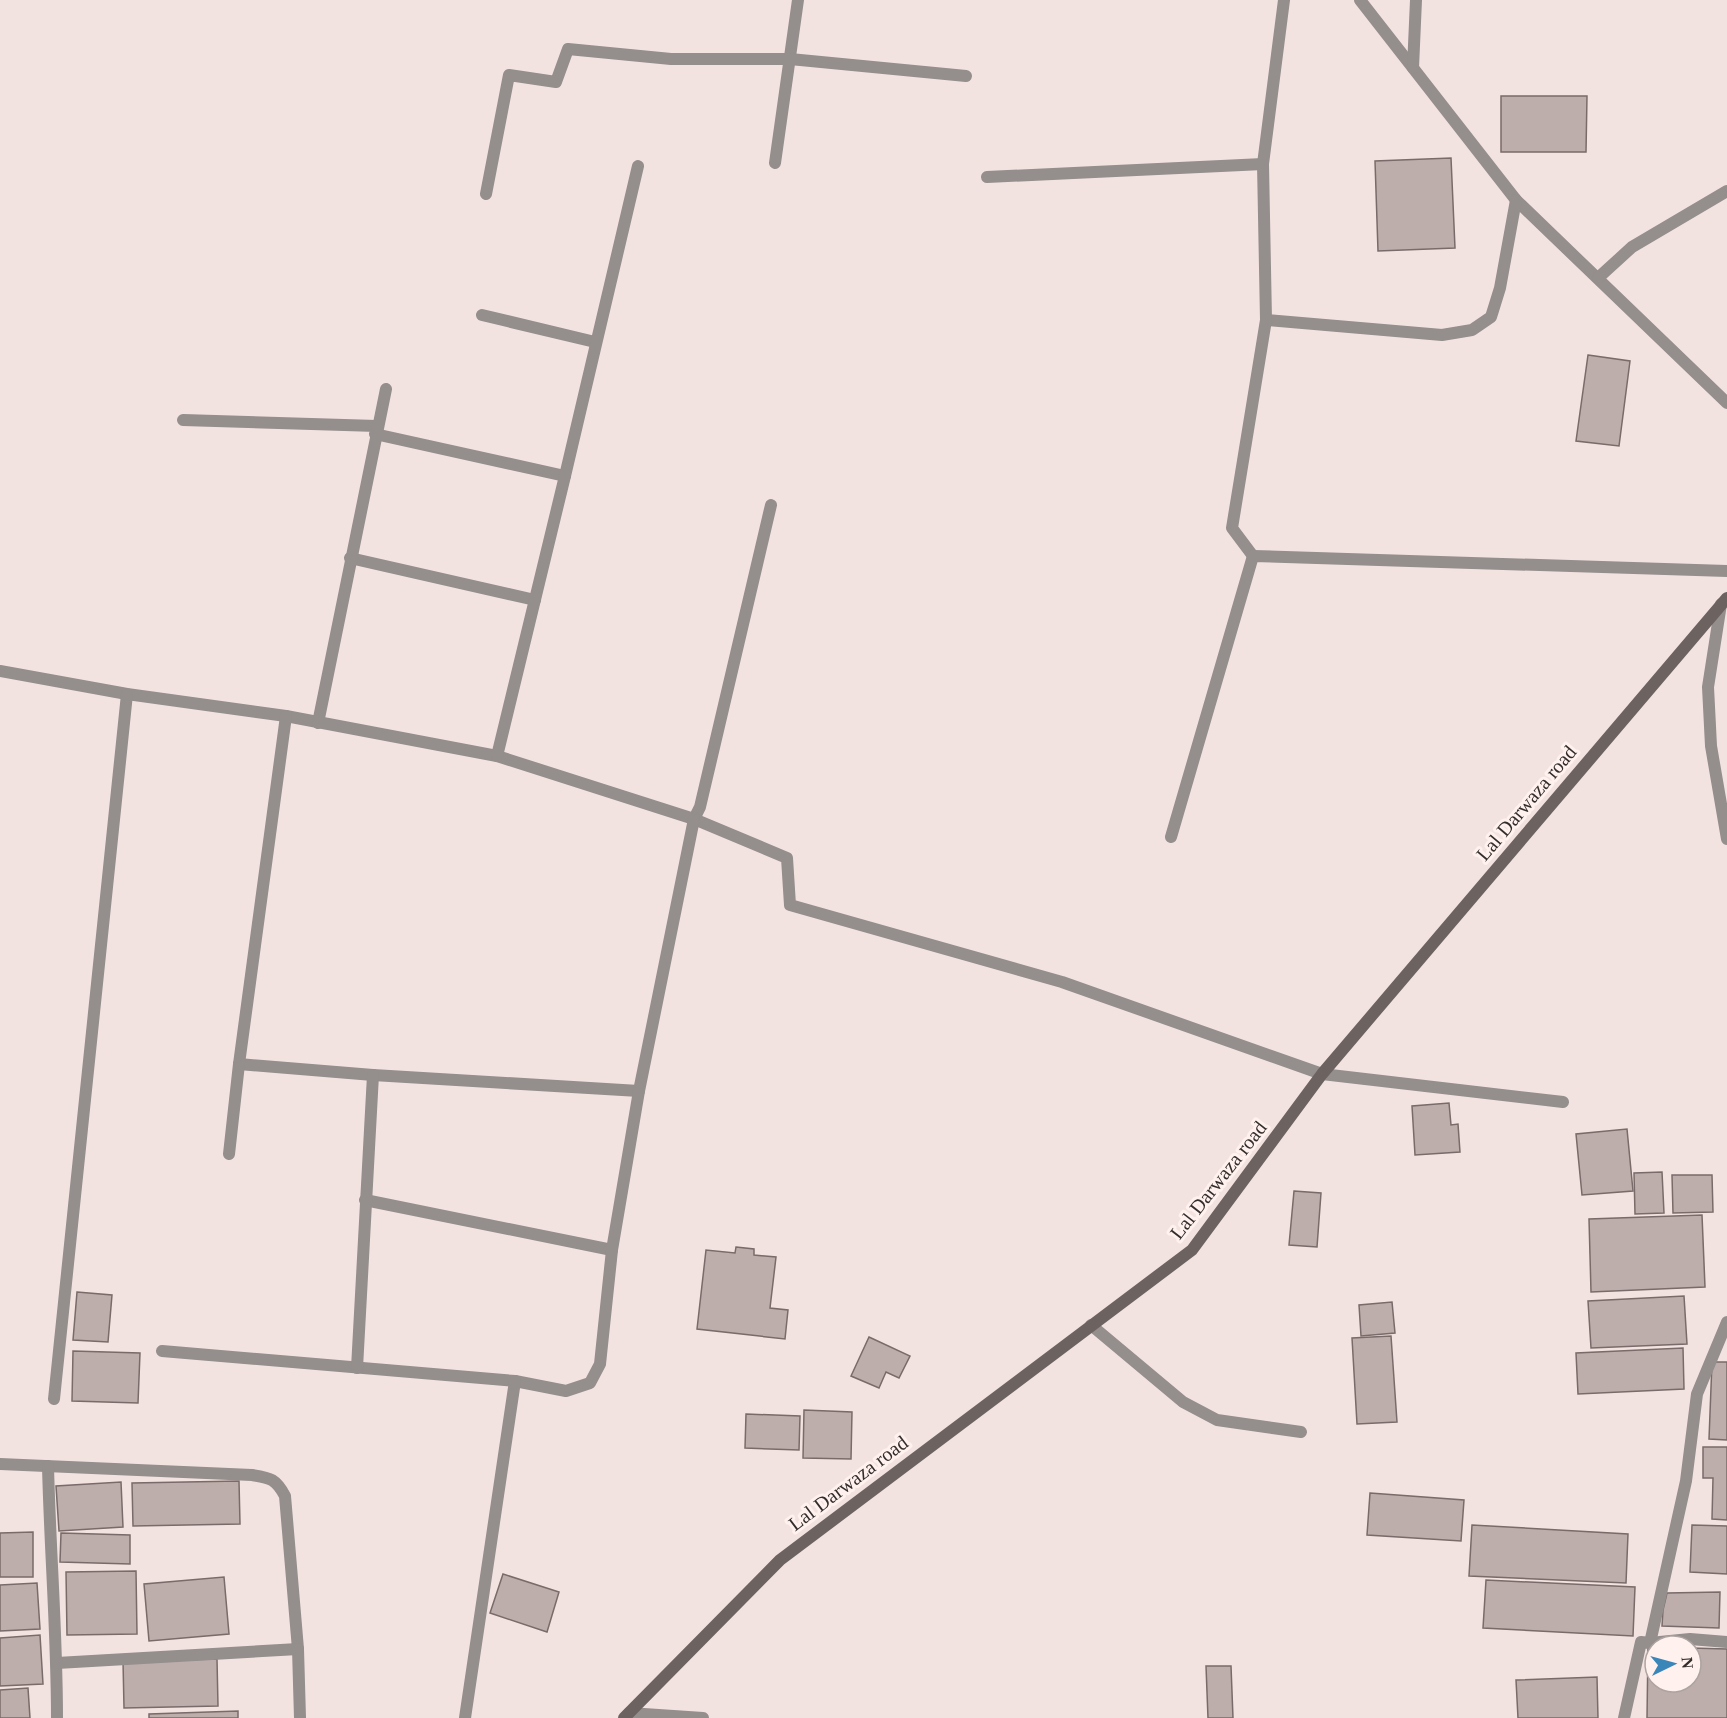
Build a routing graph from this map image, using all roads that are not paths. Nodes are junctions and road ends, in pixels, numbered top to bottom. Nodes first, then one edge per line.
1 (798, 0) edge
2 (1284, 0) edge
3 (1360, 0) edge
4 (1416, 0) edge
5 (790, 59) junction
6 (1413, 68) junction
7 (966, 76) dead end
8 (775, 163) dead end
9 (1263, 164) junction
10 (638, 166) dead end
11 (987, 177) dead end
12 (1727, 191) edge
13 (486, 194) dead end
14 (1516, 200) junction
15 (1598, 278) junction
16 (482, 315) dead end
17 (1266, 320) junction
18 (596, 342) junction
19 (386, 389) dead end
20 (1727, 403) edge
21 (183, 420) dead end
22 (376, 430) junction
23 (565, 476) junction
24 (771, 505) dead end
25 (1253, 556) junction
26 (350, 558) junction
27 (1727, 571) edge
28 (535, 600) junction
29 (1724, 601) edge
30 (0, 671) edge
31 (127, 694) junction
32 (286, 716) junction
33 (318, 723) junction
34 (496, 756) junction
35 (694, 819) junction
36 (1171, 837) dead end
37 (1727, 838) edge
38 (239, 1064) junction
39 (1322, 1074) junction
40 (373, 1075) junction
41 (639, 1091) junction
42 (1563, 1102) dead end
43 (229, 1154) dead end
44 (365, 1200) junction
45 (612, 1250) junction
46 (1727, 1322) edge
47 (1091, 1325) junction
48 (162, 1352) dead end
49 (357, 1368) junction
50 (515, 1382) junction
51 (54, 1399) dead end
52 (1301, 1432) dead end
53 (0, 1464) edge
54 (48, 1466) junction
55 (1652, 1634) edge
56 (1703, 1640) edge
57 (1643, 1642) edge
58 (1727, 1642) edge
59 (298, 1649) junction
60 (57, 1663) junction
61 (626, 1715) edge
62 (57, 1718) edge
63 (300, 1718) edge
64 (465, 1718) edge
65 (703, 1718) edge
66 (1624, 1718) edge

1 - 5 street
2 - 9 street
3 - 6 street
4 - 6 street
5 - 7 street
5 - 8 street
5 - 13 street
6 - 14 street
9 - 11 street
9 - 17 street
10 - 18 street
12 - 15 street
14 - 15 street
14 - 17 street
15 - 20 street
16 - 18 street
17 - 25 street
18 - 23 street
19 - 22 street
21 - 22 street
22 - 23 street
22 - 26 street
23 - 28 street
24 - 35 street
25 - 27 street
25 - 36 street
26 - 28 street
26 - 33 street
28 - 34 street
29 - 37 street
29 - 39 main road, Lal Darwaza road
30 - 31 street
31 - 32 street
31 - 51 street
32 - 33 street
32 - 38 street
33 - 34 street
34 - 35 street
35 - 39 street
35 - 41 street
38 - 40 street
38 - 43 street
39 - 42 street
39 - 47 main road, Lal Darwaza road
40 - 41 street
40 - 44 street
41 - 45 street
44 - 45 street
44 - 49 street
45 - 50 street
46 - 55 street
47 - 52 street
47 - 61 main road, Lal Darwaza road
48 - 49 street
49 - 50 street
50 - 64 street
53 - 54 street
54 - 59 street
54 - 60 street
56 - 58 street
57 - 66 street
59 - 60 street
59 - 63 street
60 - 62 street
61 - 65 street

